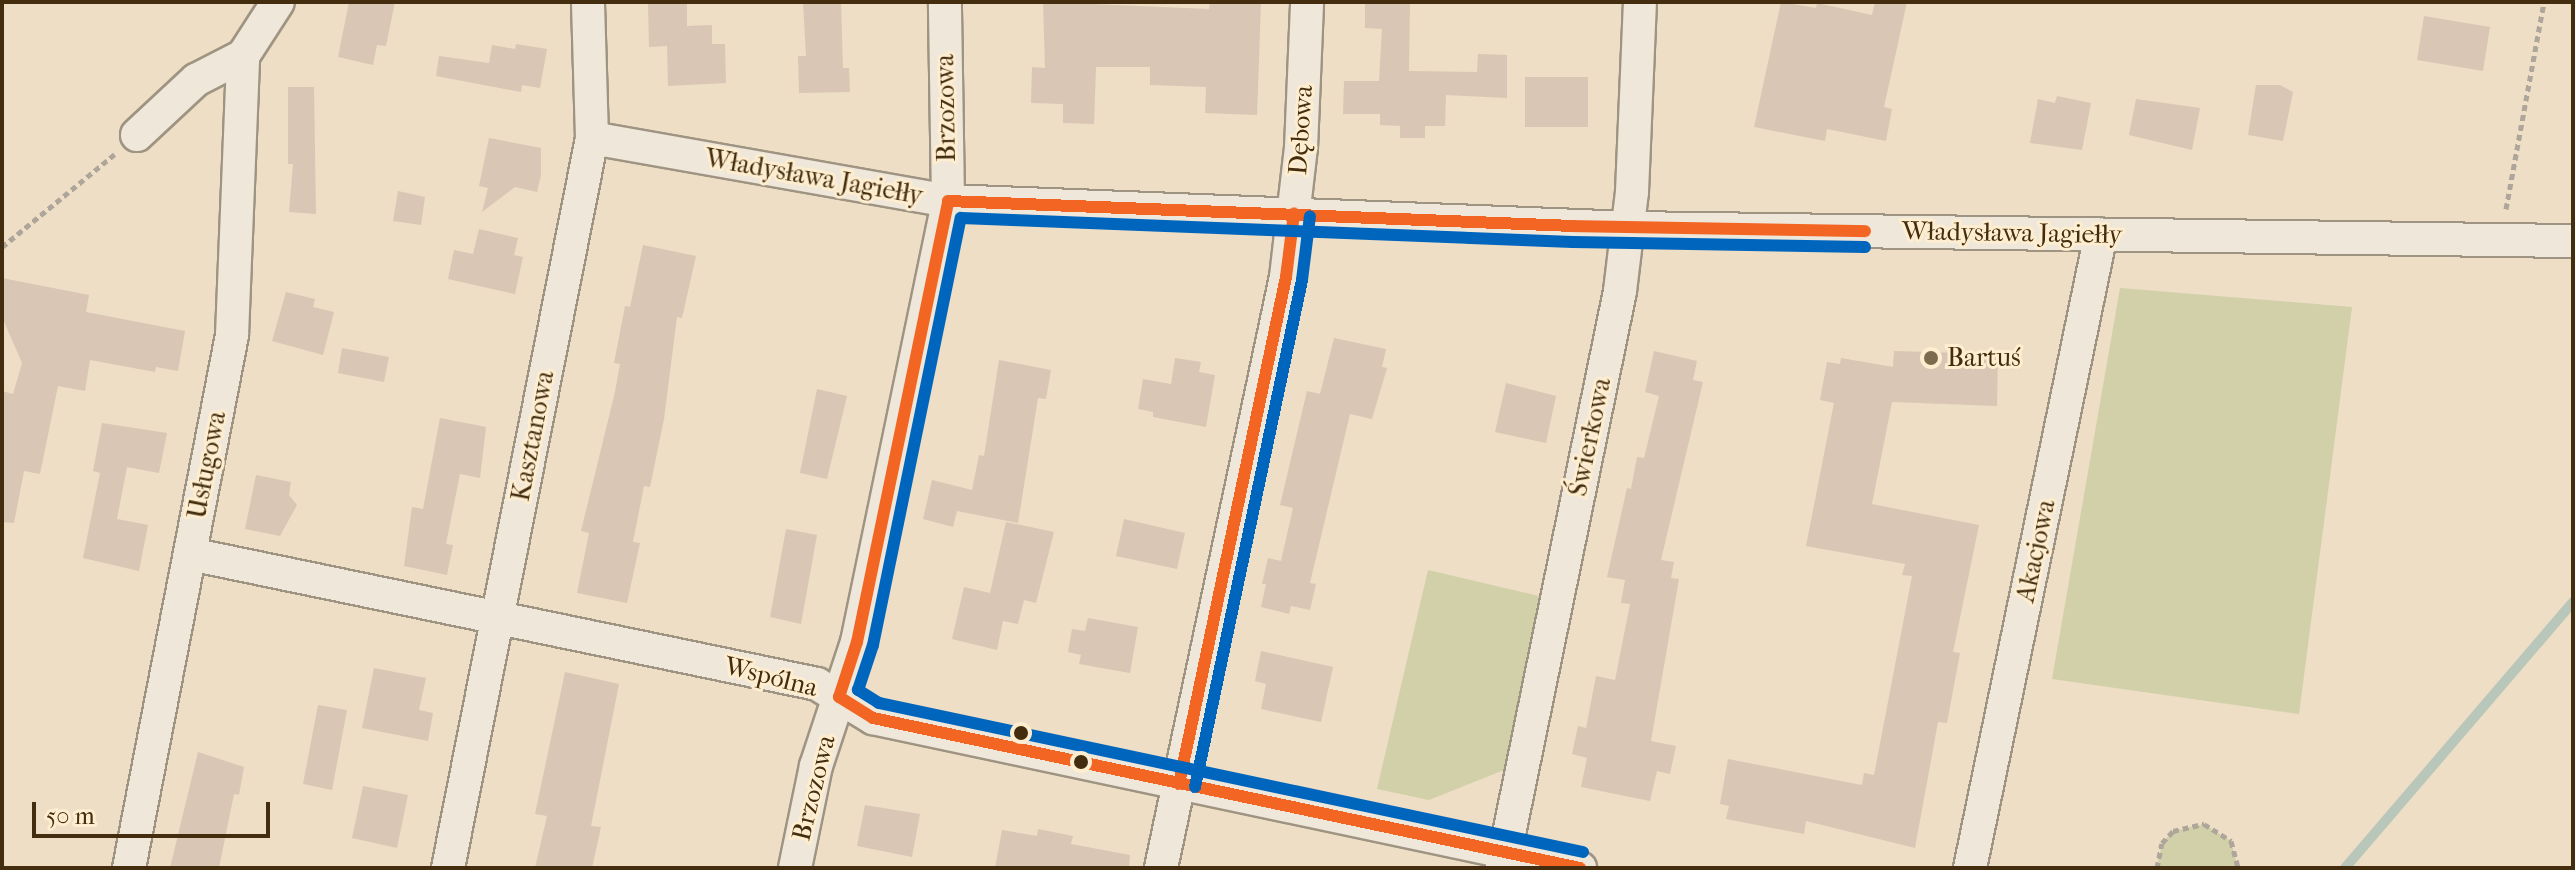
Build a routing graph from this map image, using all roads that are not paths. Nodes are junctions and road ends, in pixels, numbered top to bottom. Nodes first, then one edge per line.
1 (278, 2) edge
2 (588, 2) edge
3 (945, 2) edge
4 (1307, 2) edge
5 (1640, 2) edge
6 (243, 56) junction
7 (137, 135) road end
8 (592, 138) junction
9 (948, 201) junction
10 (1294, 214) junction
11 (1628, 228) junction
12 (2101, 234) junction
13 (2573, 241) edge
14 (190, 554) junction
15 (498, 617) junction
16 (839, 697) junction
17 (1179, 784) junction
18 (1504, 860) edge
19 (129, 868) edge
20 (448, 868) edge
21 (795, 868) edge
22 (1161, 868) edge
23 (1580, 868) edge
24 (1970, 868) edge

1 - 6 street
2 - 8 street, Kasztanowa
3 - 9 street, Brzozowa
4 - 10 street, Dębowa
5 - 11 street, Świerkowa
6 - 7 street
6 - 14 street, Usługowa
8 - 9 street, Władysława Jagiełły
8 - 15 street, Kasztanowa
9 - 10 street, Władysława Jagiełły
9 - 16 street, Brzozowa
10 - 11 street, Władysława Jagiełły
10 - 17 street, Dębowa
11 - 12 street, Władysława Jagiełły
11 - 18 street, Świerkowa
12 - 13 street, Władysława Jagiełły
12 - 24 street, Akacjowa
14 - 15 street, Wspólna
14 - 19 street, Usługowa
15 - 16 street, Wspólna
15 - 20 street, Kasztanowa
16 - 17 street, Wspólna
16 - 21 street, Brzozowa
17 - 18 street, Wspólna
17 - 22 street, Dębowa
18 - 23 street, Wspólna

